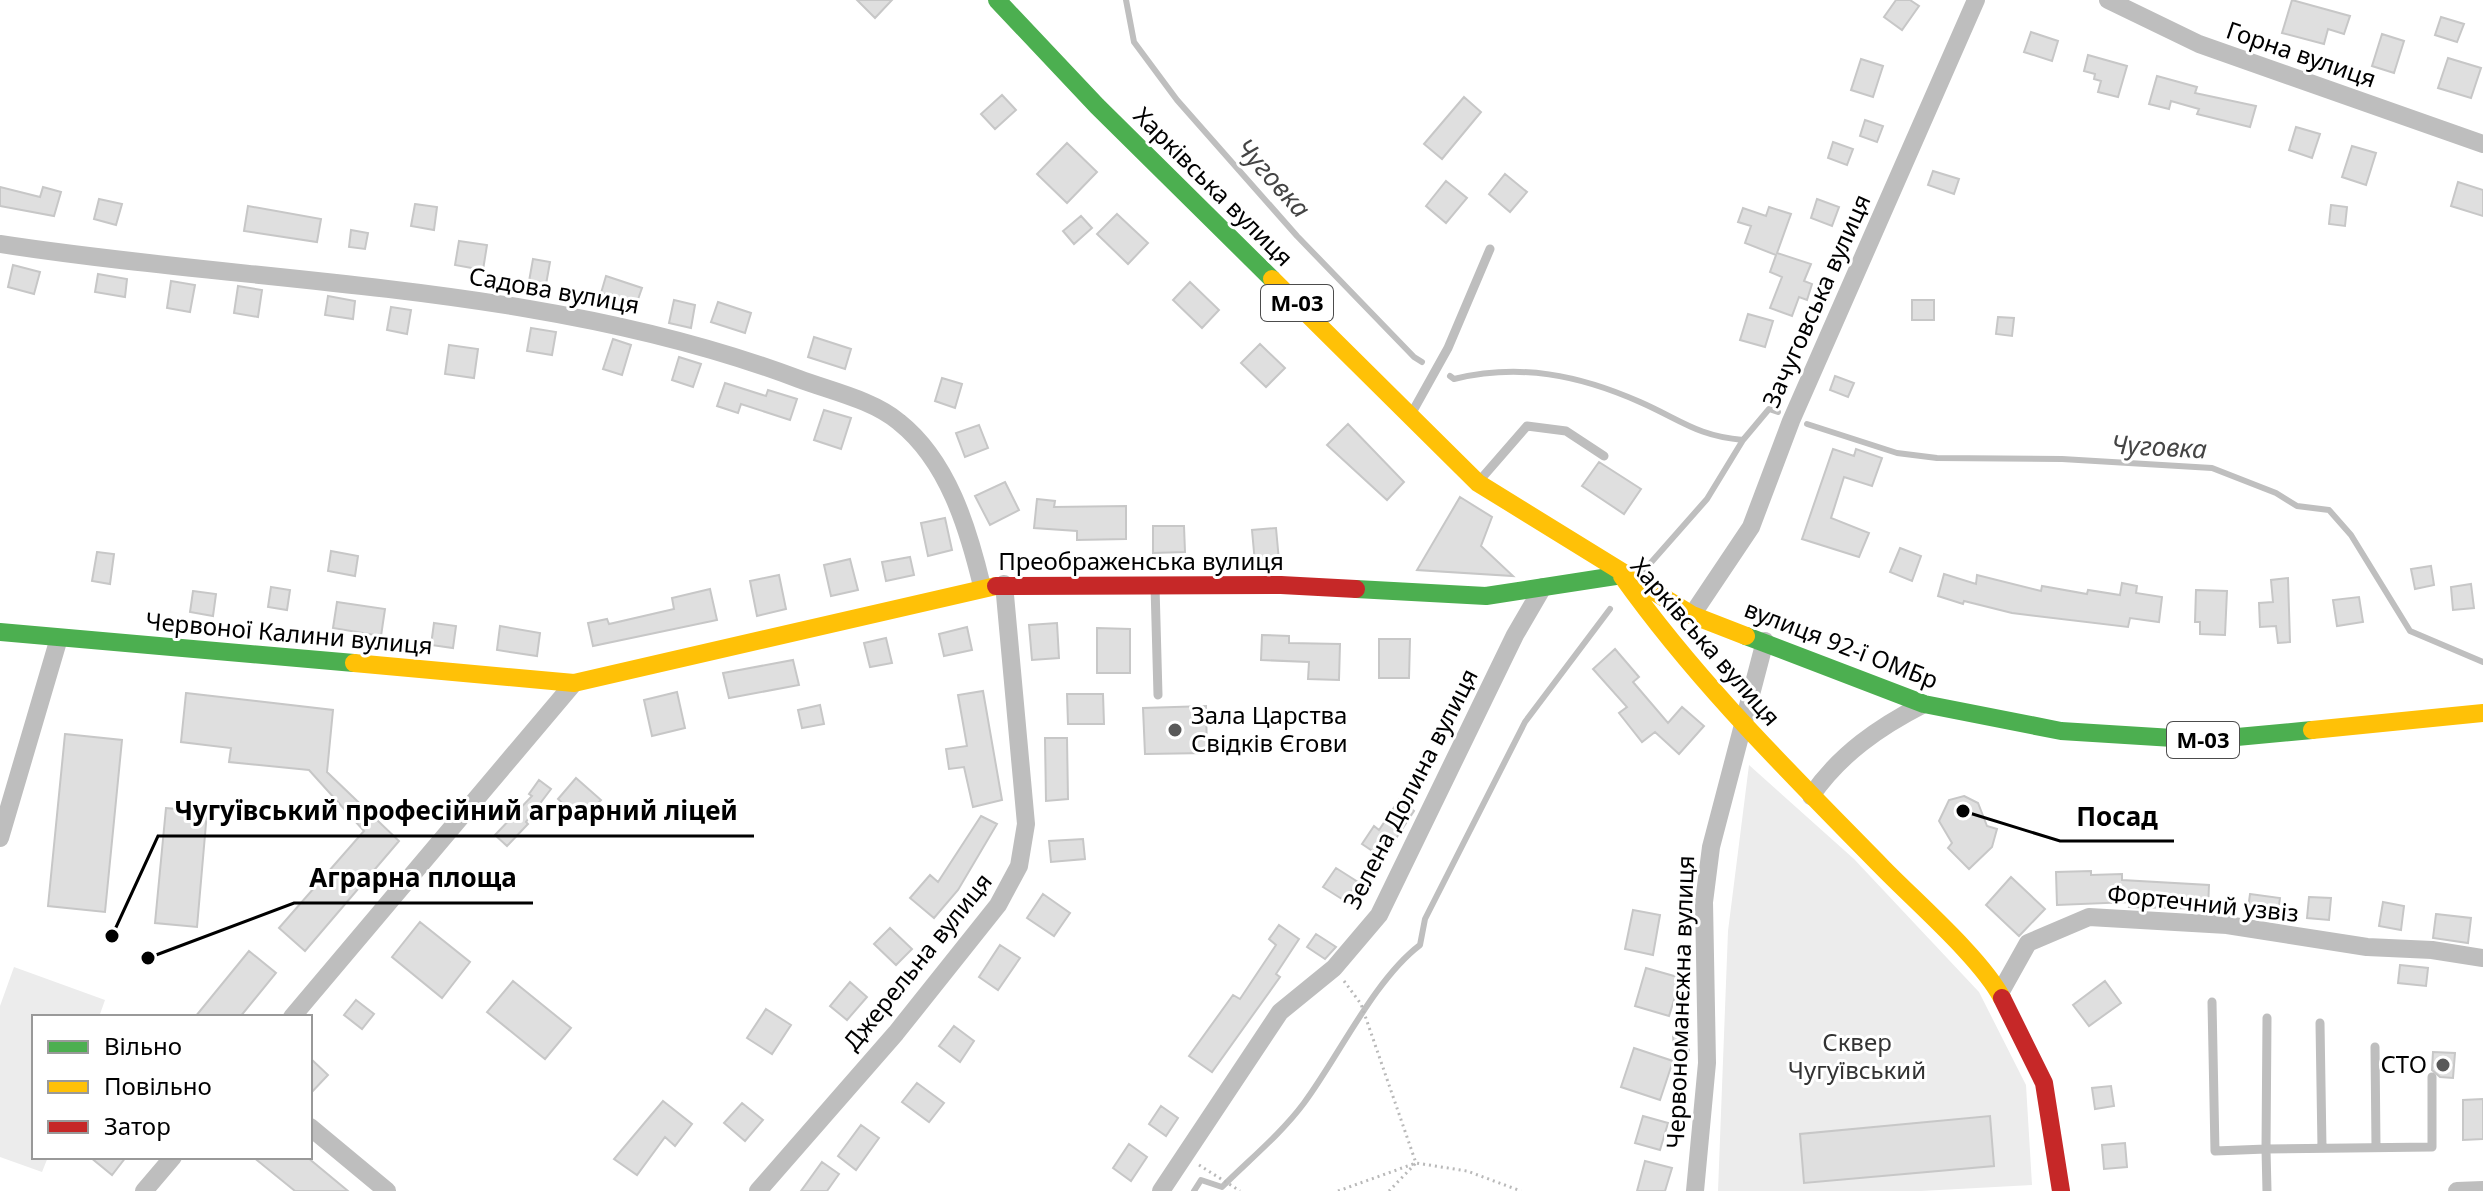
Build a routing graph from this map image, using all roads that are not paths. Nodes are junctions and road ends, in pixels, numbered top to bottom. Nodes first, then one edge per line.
1 (997, 0) edge
2 (1976, 0) edge
3 (2108, 0) edge
4 (2483, 144) edge
5 (0, 244) edge
6 (1490, 249) dead end
7 (1411, 416) junction
8 (1604, 456) dead end
9 (1478, 483) junction
10 (1622, 575) junction
11 (1004, 584) junction
12 (982, 586) junction
13 (1155, 586) junction
14 (1543, 587) junction
15 (1692, 615) junction
16 (0, 632) edge
17 (59, 638) junction
18 (1765, 641) junction
19 (574, 683) junction
20 (1158, 695) dead end
21 (1924, 704) junction
22 (2483, 713) edge
23 (1741, 723) junction
24 (1811, 796) junction
25 (0, 838) edge
26 (2483, 958) edge
27 (2000, 993) junction
28 (2212, 1002) dead end
29 (294, 1015) edge
30 (2267, 1018) dead end
31 (2320, 1023) dead end
32 (2375, 1047) dead end
33 (2432, 1077) dead end
34 (312, 1129) edge
35 (2376, 1147) junction
36 (2322, 1148) junction
37 (2266, 1149) junction
38 (171, 1159) edge
39 (2483, 1190) edge
40 (144, 1191) edge
41 (387, 1191) edge
42 (758, 1191) edge
43 (1161, 1191) edge
44 (1695, 1191) edge
45 (2061, 1191) edge
46 (2267, 1191) edge
47 (2457, 1191) edge
48 (2468, 1191) edge

1 - 7 main road, Харківська вулиця / М-03
2 - 15 street, Зачуговська вулиця
3 - 4 street, Горна вулиця
5 - 12 street, Садова вулиця
6 - 7 lane
7 - 9 main road, Харківська вулиця / М-03
8 - 9 lane
9 - 10 main road, Харківська вулиця / М-03
10 - 14 main road, Преображенська вулиця
10 - 15 main road, вулиця 92-ї ОМБр / М-03
10 - 23 main road, Харківська вулиця
11 - 12 main road, Преображенська вулиця
11 - 13 main road, Преображенська вулиця
11 - 42 street, Джерельна вулиця
12 - 19 main road, Преображенська вулиця
13 - 14 main road, Преображенська вулиця
13 - 20 lane
14 - 43 street, Зелена Долина вулиця
15 - 18 main road, вулиця 92-ї ОМБр / М-03
16 - 17 main road, Червоної Калини вулиця
17 - 19 main road, Червоної Калини вулиця
17 - 25 street
18 - 21 main road, вулиця 92-ї ОМБр / М-03
18 - 23 street, Червономанєжна вулиця
19 - 29 street
21 - 22 main road, вулиця 92-ї ОМБр / М-03
21 - 24 street
23 - 24 main road, Харківська вулиця
23 - 44 street, Червономанєжна вулиця
24 - 27 main road, Харківська вулиця
26 - 27 street, Фортечний узвіз
27 - 45 main road, Харківська вулиця
28 - 37 lane
30 - 37 lane
31 - 36 lane
32 - 35 lane
33 - 35 lane
34 - 41 street
35 - 36 lane
36 - 37 lane
37 - 46 lane
38 - 40 street
39 - 48 street
47 - 48 street

